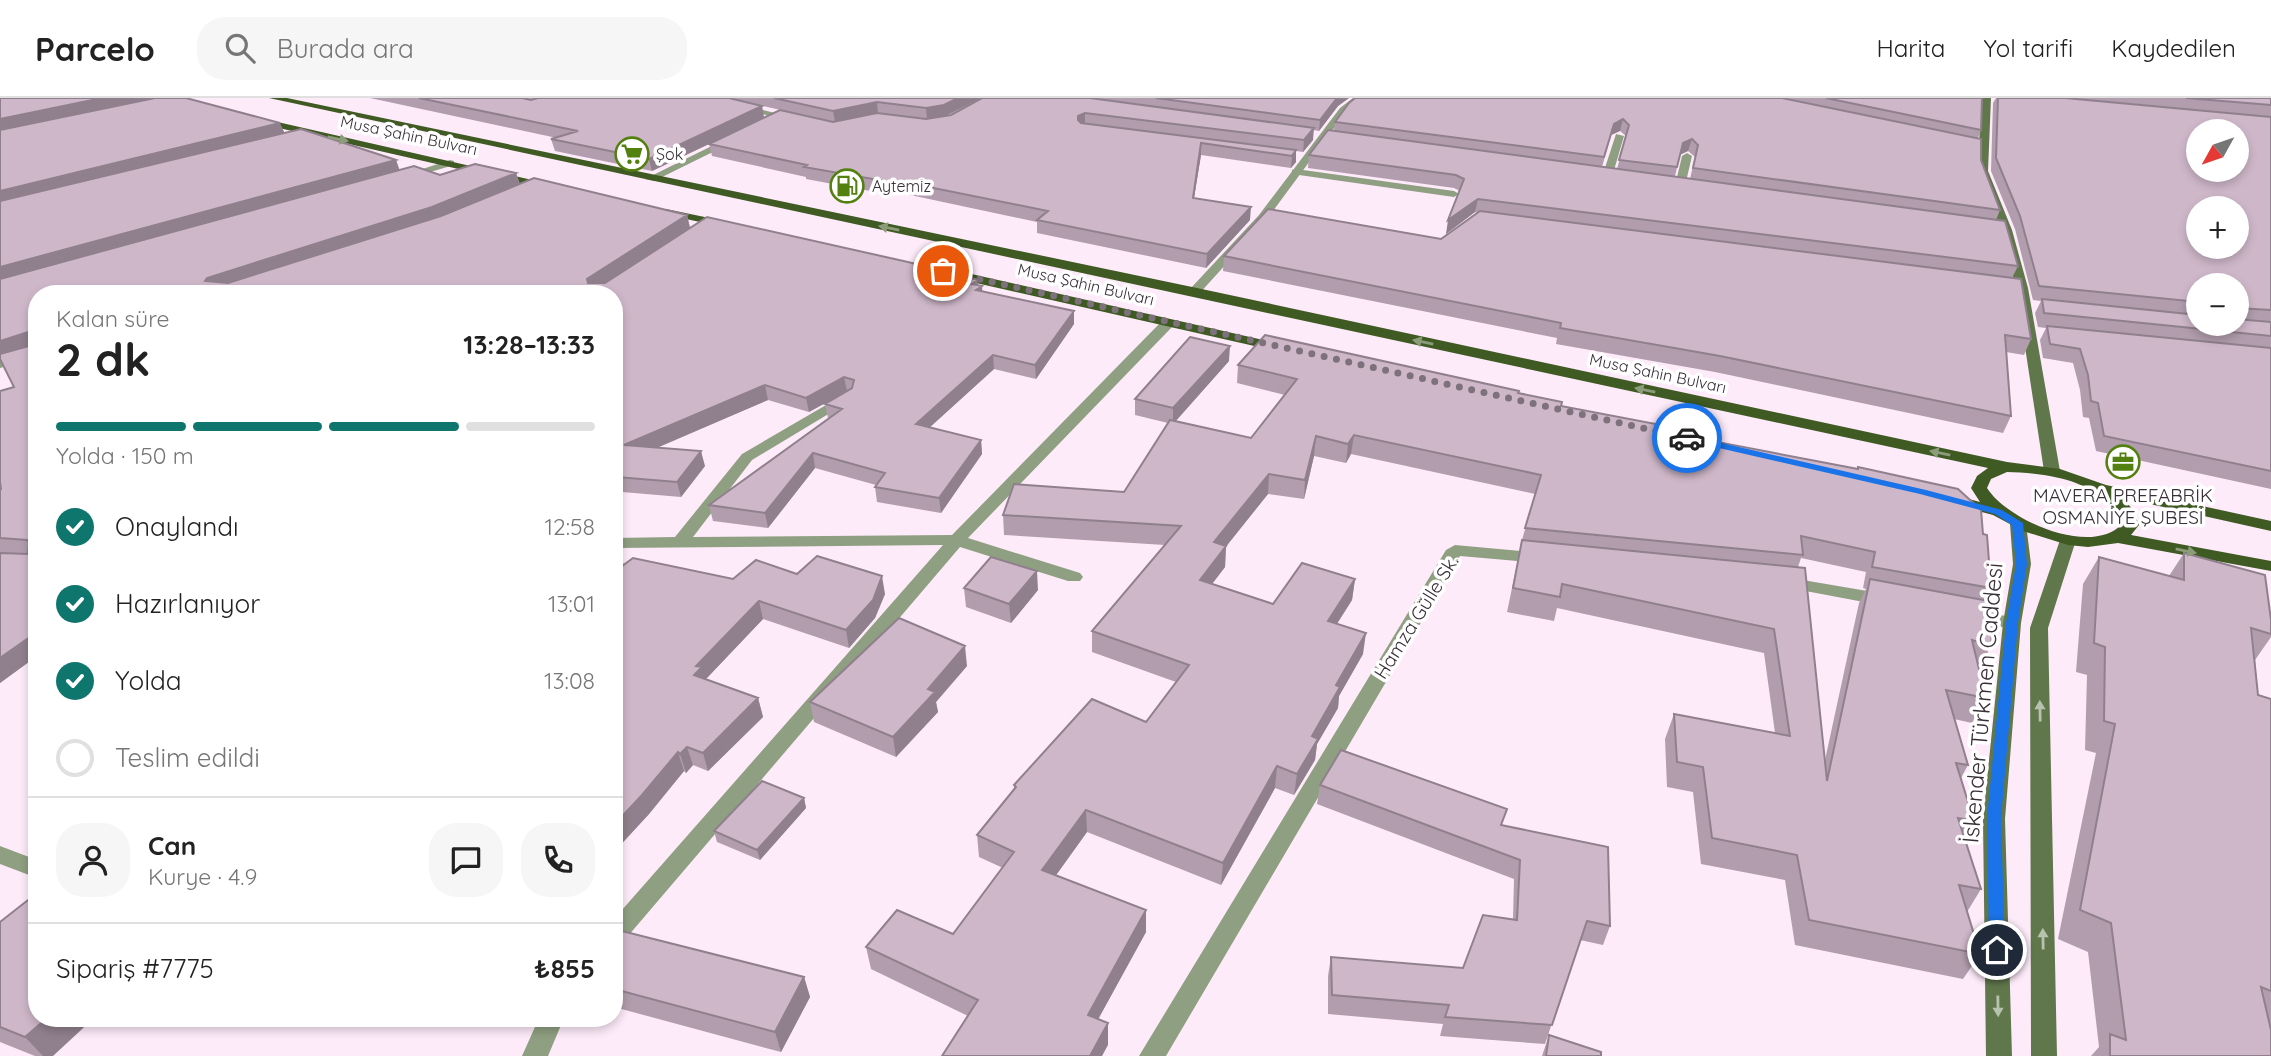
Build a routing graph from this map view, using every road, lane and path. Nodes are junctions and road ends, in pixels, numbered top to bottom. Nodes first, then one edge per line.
1 (274, 98) edge
2 (702, 98) edge
3 (1359, 98) edge
4 (1986, 98) edge
5 (781, 116) junction
6 (244, 117) edge
7 (769, 122) edge
8 (808, 122) edge
9 (745, 133) edge
10 (312, 134) junction
11 (1619, 136) edge
12 (1315, 137) junction
13 (284, 140) edge
14 (1334, 140) edge
15 (1291, 156) edge
16 (1687, 156) edge
17 (1305, 158) junction
18 (450, 163) junction
19 (1296, 172) junction
20 (650, 179) junction
21 (1619, 179) edge
22 (385, 182) edge
23 (539, 184) junction
24 (1668, 185) edge
25 (1680, 186) junction
26 (1693, 188) edge
27 (565, 190) edge
28 (514, 194) edge
29 (1454, 194) edge
30 (659, 210) edge
31 (739, 227) edge
32 (1992, 228) edge
33 (2006, 230) junction
34 (926, 268) edge
35 (2008, 287) edge
36 (2022, 288) junction
37 (1194, 292) junction
38 (1168, 323) junction
39 (1288, 349) edge
40 (28, 355) edge
41 (0, 364) edge
42 (848, 397) edge
43 (2007, 467) junction
44 (2052, 471) junction
45 (2099, 488) junction
46 (1935, 495) edge
47 (1999, 512) junction
48 (2018, 523) junction
49 (2271, 526) edge
50 (2119, 538) junction
51 (957, 540) junction
52 (2068, 540) junction
53 (681, 541) junction
54 (623, 543) edge
55 (1566, 560) edge
56 (2271, 566) edge
57 (1074, 577) dead end
58 (1772, 580) edge
59 (1906, 604) edge
60 (1959, 614) edge
61 (2012, 623) junction
62 (0, 855) edge
63 (28, 866) edge
64 (623, 926) edge
65 (548, 1027) edge
66 (535, 1056) edge
67 (1152, 1056) edge
68 (1999, 1056) edge
69 (2044, 1056) edge

1 - 20 main road, Musa Şahin Bulvarı
2 - 5 street
3 - 12 street
4 - 33 main road
5 - 7 street
5 - 8 street
6 - 10 main road, Musa Şahin Bulvarı
9 - 20 street
10 - 13 street
10 -> 18 main road, Musa Şahin Bulvarı
11 - 21 street
12 - 14 street
12 - 17 street
15 - 17 street
16 - 25 street
17 - 19 street
18 - 22 street
18 - 23 main road, Musa Şahin Bulvarı
19 - 29 street
19 - 37 street
37 -> 20 main road, Musa Şahin Bulvarı
23 - 27 main road, Musa Şahin Bulvarı
23 - 28 street
24 - 25 street
25 - 26 street
30 - 31 main road
32 - 33 street
33 - 36 main road
34 - 38 main road, Musa Şahin Bulvarı
35 - 36 street
36 - 44 main road
43 -> 37 main road, Musa Şahin Bulvarı
38 - 39 main road, Musa Şahin Bulvarı
38 - 51 street
40 - 41 street
42 - 53 street
43 - 44 main road, Musa Şahin Bulvarı
43 - 47 main road
44 - 45 main road, Musa Şahin Bulvarı
45 - 49 main road
45 - 50 main road
46 - 47 main road
47 - 48 main road
48 - 52 main road
48 - 61 main road, İskender Türkmen Caddesi
50 - 52 main road
50 -> 56 main road
51 - 53 street
51 - 57 street
51 - 64 street
69 -> 52 main road
53 - 54 street
55 - 67 street, Hamza Gülle Sk.
58 - 59 street
60 - 61 street
61 -> 68 main road, İskender Türkmen Caddesi
62 - 63 street
65 - 66 street

